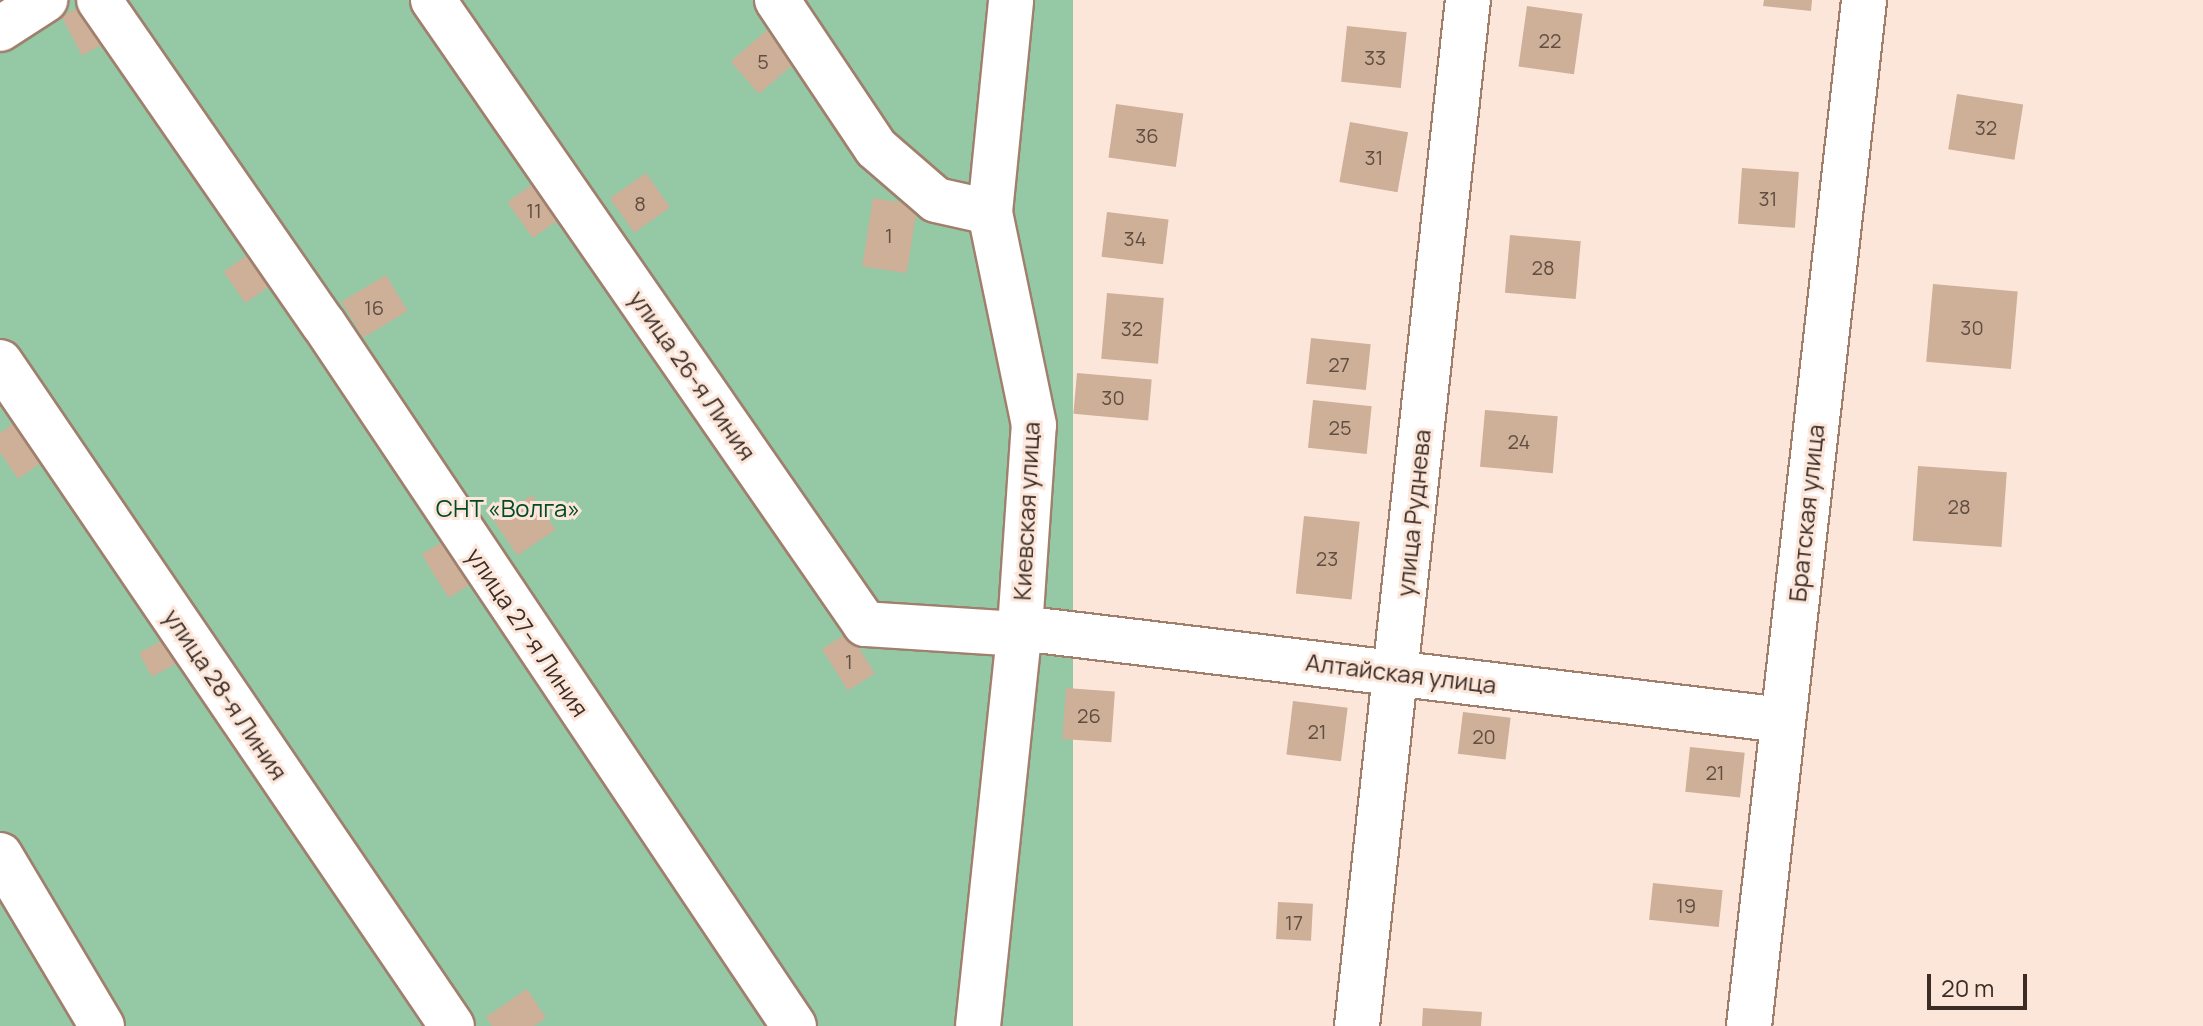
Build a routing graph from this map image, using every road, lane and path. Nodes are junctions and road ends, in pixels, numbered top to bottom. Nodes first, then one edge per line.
1 (45, 0) edge
2 (99, 0) edge
3 (433, 0) edge
4 (777, 0) edge
5 (1011, 0) edge
6 (1468, 0) edge
7 (1864, 0) edge
8 (0, 29) edge
9 (990, 212) junction
10 (0, 362) edge
11 (1019, 631) junction
12 (1396, 672) junction
13 (1782, 720) junction
14 (0, 855) edge
15 (102, 1026) edge
16 (452, 1026) edge
17 (794, 1026) edge
18 (978, 1026) edge
19 (1357, 1026) edge
20 (1749, 1026) edge

1 - 8 street
2 - 17 street, улица 27-я Линия
3 - 11 street, улица 26-я Линия
4 - 9 street
5 - 9 street, Киевская улица
6 - 12 street, улица Руднева
7 - 13 street, Братская улица
9 - 11 street, Киевская улица
10 - 16 street, улица 28-я Линия
11 - 12 street, Алтайская улица
11 - 18 street, Киевская улица
12 - 13 street, Алтайская улица
12 - 19 street, улица Руднева
13 - 20 street, Братская улица
14 - 15 street

